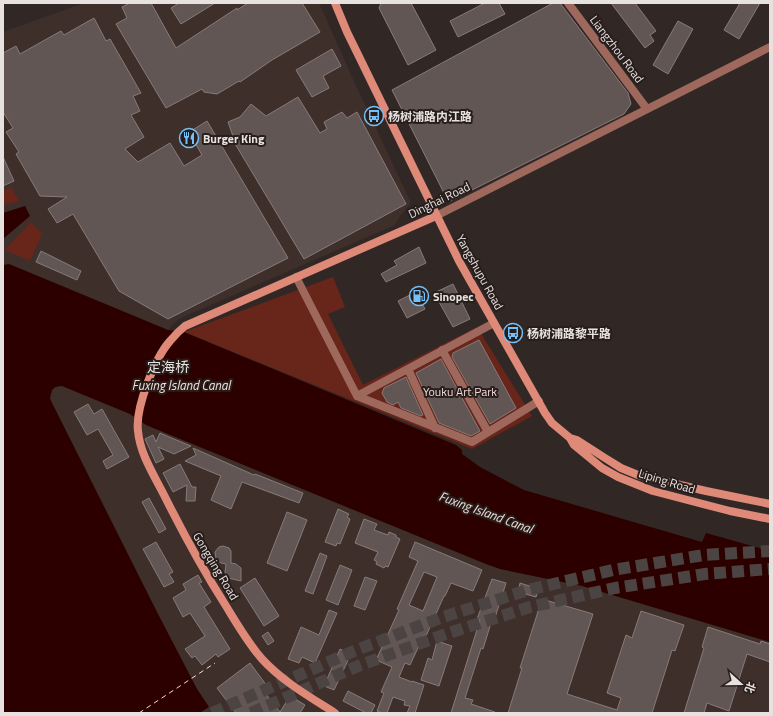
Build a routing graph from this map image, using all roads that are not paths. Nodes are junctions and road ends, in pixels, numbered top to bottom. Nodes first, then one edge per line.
1 (335, 3) edge
2 (568, 3) edge
3 (770, 48) edge
4 (647, 109) junction
5 (436, 216) junction
6 (296, 277) junction
7 (494, 323) junction
8 (442, 350) junction
9 (408, 369) junction
10 (144, 394) joint
11 (357, 396) junction
12 (539, 401) junction
13 (552, 423) joint
14 (435, 428) junction
15 (488, 432) junction
16 (570, 438) junction
17 (770, 504) edge
18 (770, 519) edge
19 (335, 713) edge

1 - 5 main road, Yangshupu Road
2 - 4 street, Liangzhou Road
3 - 4 street, Dinghai Road
4 - 5 street, Dinghai Road
5 - 6 main road, Dinghai Road
5 - 7 main road, Yangshupu Road
6 - 10 main road, Dinghai Road
6 - 11 street
7 - 8 street
7 - 12 main road, Yangshupu Road
8 - 9 street
8 - 15 street
9 - 11 street
9 - 14 street
10 - 19 main road, Gongqing Road
11 - 14 street
12 - 13 main road, Yangshupu Road
12 - 15 street
13 - 16 main road, Liping Road
14 - 15 street
16 - 17 main road, Liping Road
16 - 18 main road, Liping Road

